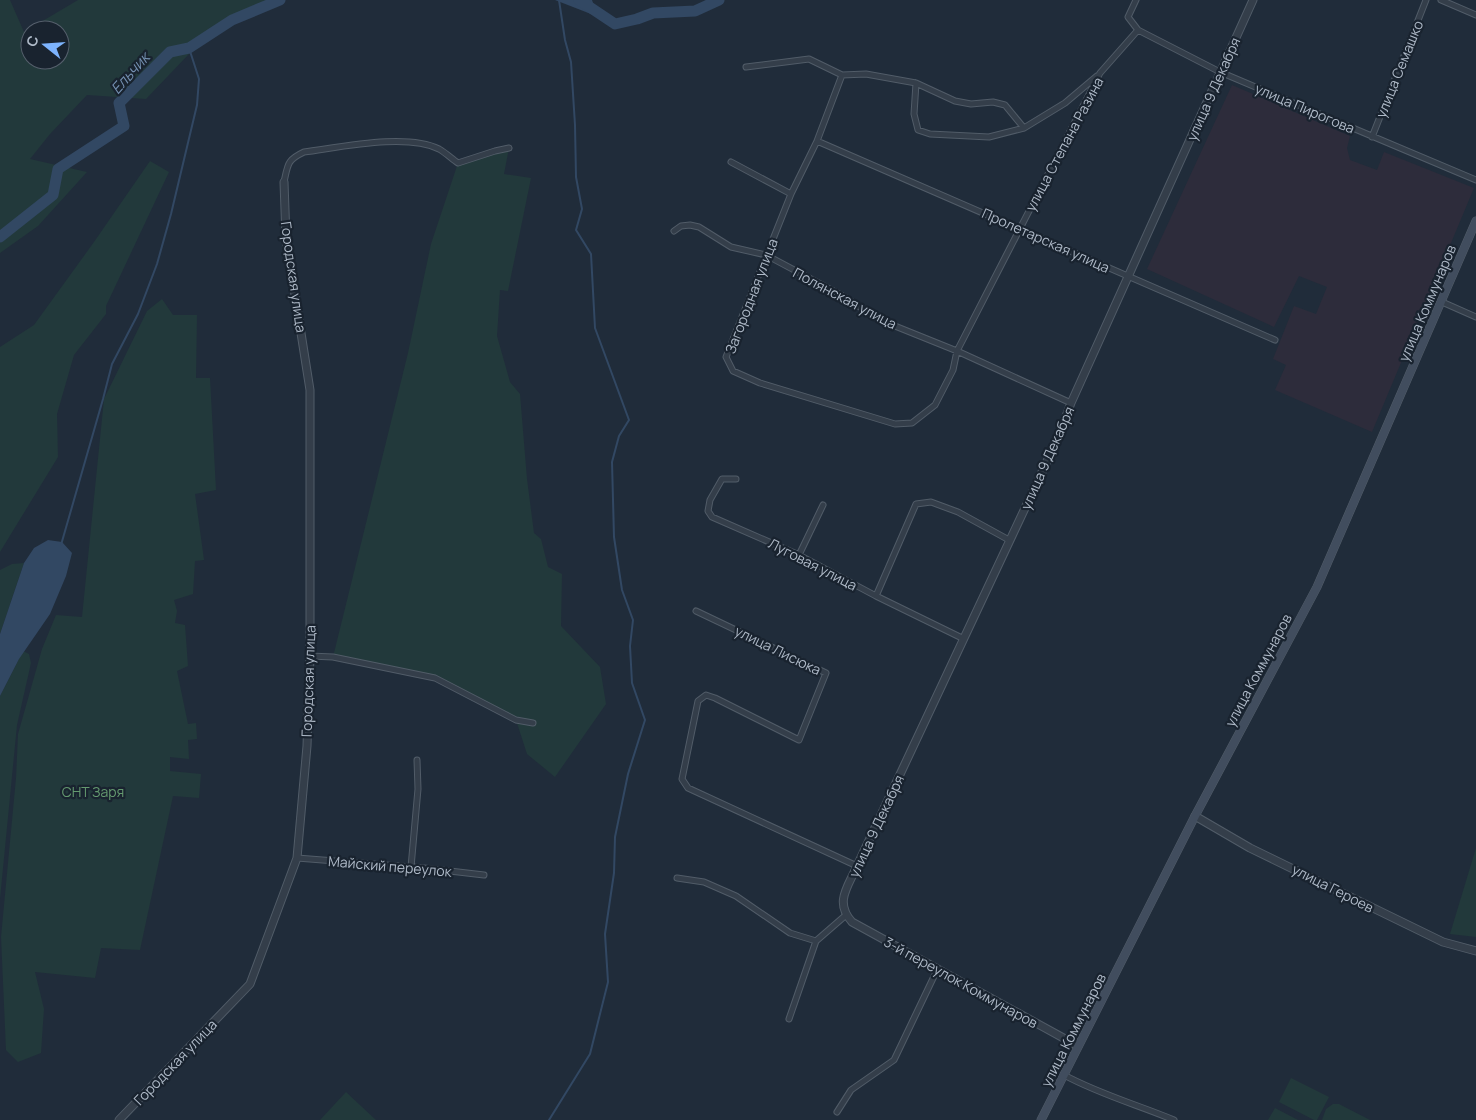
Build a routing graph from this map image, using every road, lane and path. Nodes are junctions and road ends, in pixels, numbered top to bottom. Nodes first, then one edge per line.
1 (1136, 0) edge
2 (1253, 0) edge
3 (1426, 0) edge
4 (1441, 0) edge
5 (1476, 15) edge
6 (1138, 30) junction
7 (746, 67) dead end
8 (1220, 72) junction
9 (1100, 73) junction
10 (842, 75) junction
11 (916, 83) junction
12 (1024, 128) junction
13 (1372, 137) junction
14 (817, 141) junction
15 (509, 148) dead end
16 (731, 162) dead end
17 (1476, 180) edge
18 (284, 182) joint
19 (791, 194) junction
20 (1476, 221) edge
21 (1019, 228) junction
22 (674, 231) dead end
23 (766, 256) junction
24 (1128, 277) junction
25 (1442, 302) junction
26 (1476, 317) edge
27 (1275, 340) dead end
28 (957, 351) junction
29 (1072, 403) junction
30 (935, 404) joint
31 (736, 479) dead end
32 (823, 504) dead end
33 (1009, 540) junction
34 (799, 555) junction
35 (876, 596) junction
36 (696, 610) dead end
37 (964, 639) junction
38 (310, 656) junction
39 (533, 723) dead end
40 (417, 760) dead end
41 (1195, 816) junction
42 (296, 858) junction
43 (857, 866) junction
44 (411, 867) junction
45 (484, 875) dead end
46 (677, 878) dead end
47 (846, 915) junction
48 (816, 941) junction
49 (1476, 951) edge
50 (938, 970) junction
51 (789, 1018) dead end
52 (1078, 1046) junction
53 (1064, 1075) junction
54 (837, 1112) dead end
55 (119, 1120) edge
56 (1041, 1120) edge
57 (1174, 1120) edge

1 - 6 street
2 - 8 street, улица 9 Декабря
3 - 13 street, улица Семашко
4 - 5 street
6 - 8 street, улица Пирогова
6 - 9 street, улица Степана Разина
7 - 10 street
8 - 13 street, улица Пирогова
8 - 24 street, улица 9 Декабря
9 - 12 street
9 - 21 street, улица Степана Разина
10 - 11 street
10 - 14 street, Загородная улица
11 - 12 street
11 - 12 street
13 - 17 street, улица Пирогова
14 - 19 street, Загородная улица
14 - 21 street, Пролетарская улица
15 - 18 street
16 - 19 street
18 - 38 street, Городская улица
19 - 23 street, Загородная улица
20 - 25 main road, улица Коммунаров
21 - 24 street, Пролетарская улица
21 - 28 street, улица Степана Разина
22 - 23 street, Полянская улица
23 - 28 street, Полянская улица
23 - 30 street, Загородная улица
24 - 27 street, Пролетарская улица
24 - 29 street, улица 9 Декабря
25 - 26 street
25 - 41 main road, улица Коммунаров
28 - 29 street, Полянская улица
28 - 30 street, улица Степана Разина
29 - 33 street, улица 9 Декабря
31 - 34 street, Луговая улица
32 - 34 street
33 - 35 street
33 - 37 street, улица 9 Декабря
34 - 35 street, Луговая улица
35 - 37 street, Луговая улица
36 - 43 street, улица Лисюка
37 - 43 street, улица 9 Декабря
38 - 39 street
38 - 42 street, Городская улица
40 - 44 street
41 - 49 street, улица Героев
41 - 52 main road, улица Коммунаров
42 - 44 street, Майский переулок
42 - 55 street, Городская улица
43 - 47 street, улица 9 Декабря
44 - 45 street, Майский переулок
46 - 48 street
47 - 48 street
47 - 50 street, 3-й переулок Коммунаров
48 - 51 street
50 - 52 street, 3-й переулок Коммунаров
50 - 54 street
52 - 53 main road, улица Коммунаров
53 - 56 main road, улица Коммунаров
53 - 57 street

